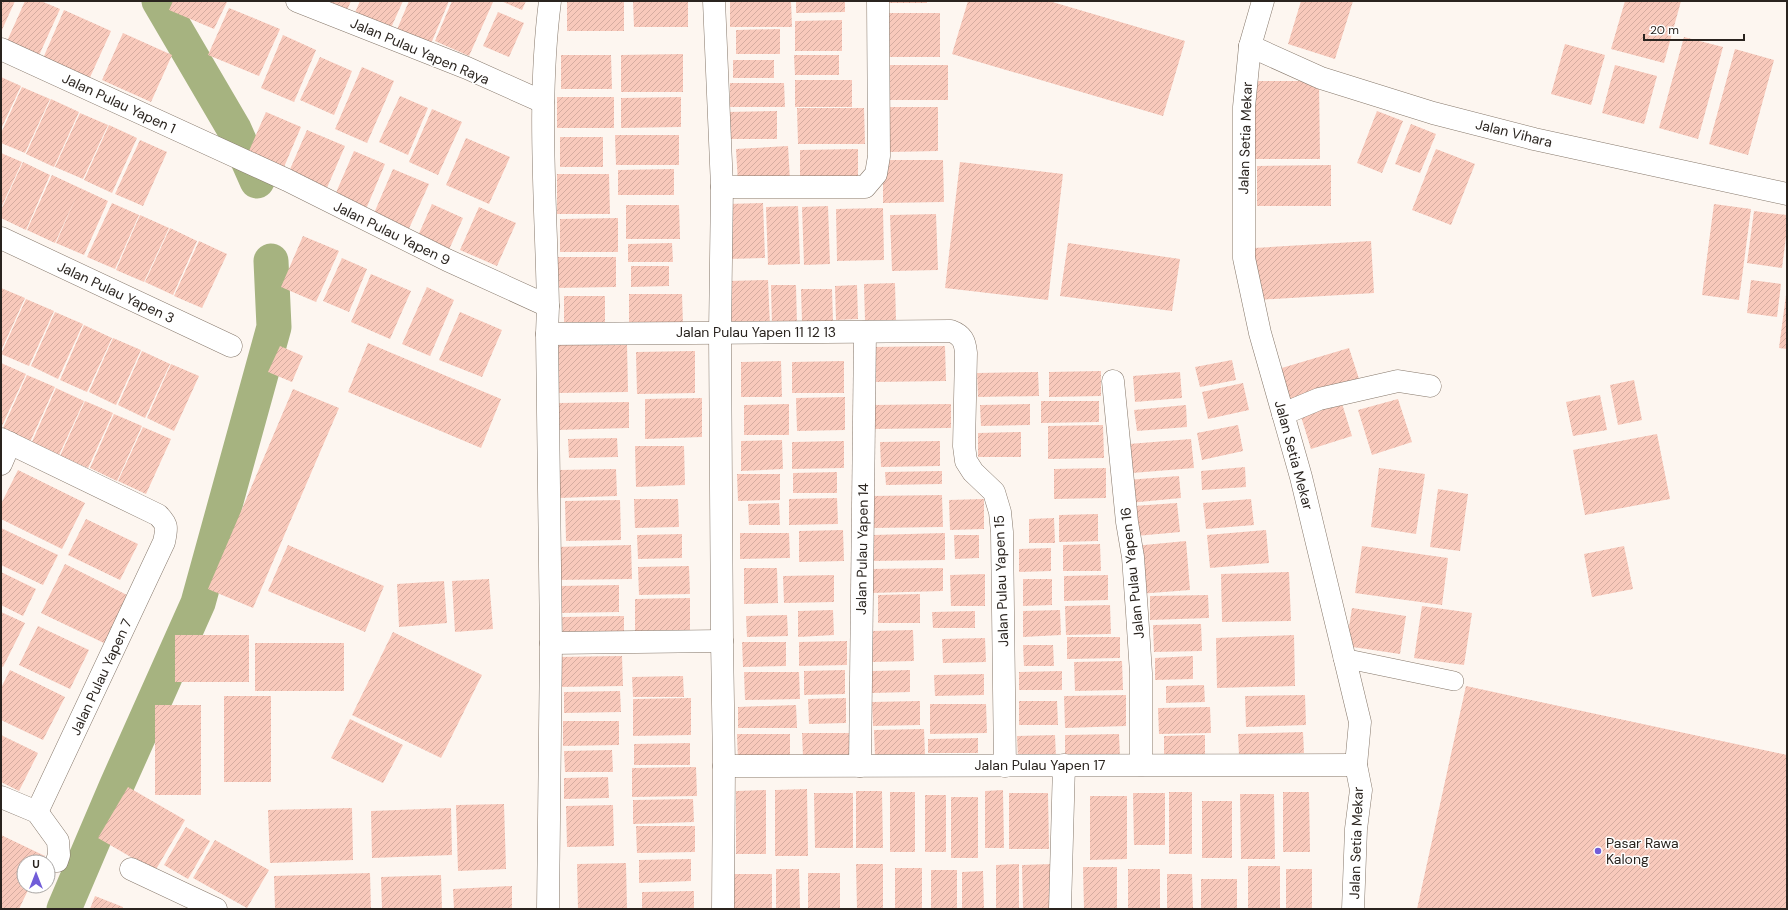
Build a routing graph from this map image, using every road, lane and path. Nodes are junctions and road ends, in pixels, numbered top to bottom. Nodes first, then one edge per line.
1 (297, 1) edge
2 (550, 1) edge
3 (714, 1) edge
4 (878, 1) edge
5 (1263, 1) edge
6 (1250, 46) junction
7 (1, 49) edge
8 (543, 102) junction
9 (236, 157) joint
10 (722, 186) junction
11 (1787, 194) edge
12 (1, 238) edge
13 (548, 306) junction
14 (720, 332) junction
15 (864, 332) junction
16 (547, 334) junction
17 (962, 338) joint
18 (232, 346) dead end
19 (1113, 381) dead end
20 (1430, 386) dead end
21 (1283, 414) junction
22 (6, 441) edge
23 (1, 464) edge
24 (722, 641) junction
25 (551, 643) junction
26 (1343, 658) junction
27 (1454, 681) dead end
28 (1064, 765) junction
29 (1141, 765) junction
30 (1356, 765) junction
31 (724, 766) junction
32 (860, 766) junction
33 (1005, 766) junction
34 (1, 797) edge
35 (37, 812) junction
36 (57, 861) dead end
37 (130, 869) dead end
38 (216, 909) edge
39 (548, 909) edge
40 (723, 909) edge
41 (1060, 909) edge
42 (1353, 909) edge

1 - 8 street, Jalan Pulau Yapen Raya
2 - 8 street
3 - 10 street
4 - 10 street
5 - 6 street, Jalan Setia Mekar
6 - 11 street, Jalan Vihara
6 - 21 street, Jalan Setia Mekar
7 - 9 street, Jalan Pulau Yapen 1
8 - 13 street
9 - 13 street, Jalan Pulau Yapen 9
10 - 14 street
12 - 18 street, Jalan Pulau Yapen 3
13 - 16 street
14 - 15 street, Jalan Pulau Yapen 11 12 13
14 - 16 street, Jalan Pulau Yapen 11 12 13
14 - 24 street
15 - 17 street, Jalan Pulau Yapen 11 12 13
15 - 32 street, Jalan Pulau Yapen 14
16 - 25 street
17 - 33 street, Jalan Pulau Yapen 15
19 - 29 street, Jalan Pulau Yapen 16
20 - 21 street
21 - 26 street, Jalan Setia Mekar
22 - 23 street
22 - 35 street, Jalan Pulau Yapen 7
24 - 25 street
24 - 31 street
25 - 39 street
26 - 27 lane
26 - 30 street, Jalan Setia Mekar
28 - 29 street, Jalan Pulau Yapen 17
28 - 33 street, Jalan Pulau Yapen 17
28 - 41 street
29 - 30 street, Jalan Pulau Yapen 17
30 - 42 street, Jalan Setia Mekar
31 - 32 street, Jalan Pulau Yapen 17
31 - 40 street
32 - 33 street, Jalan Pulau Yapen 17
34 - 35 street
35 - 36 street
37 - 38 street

